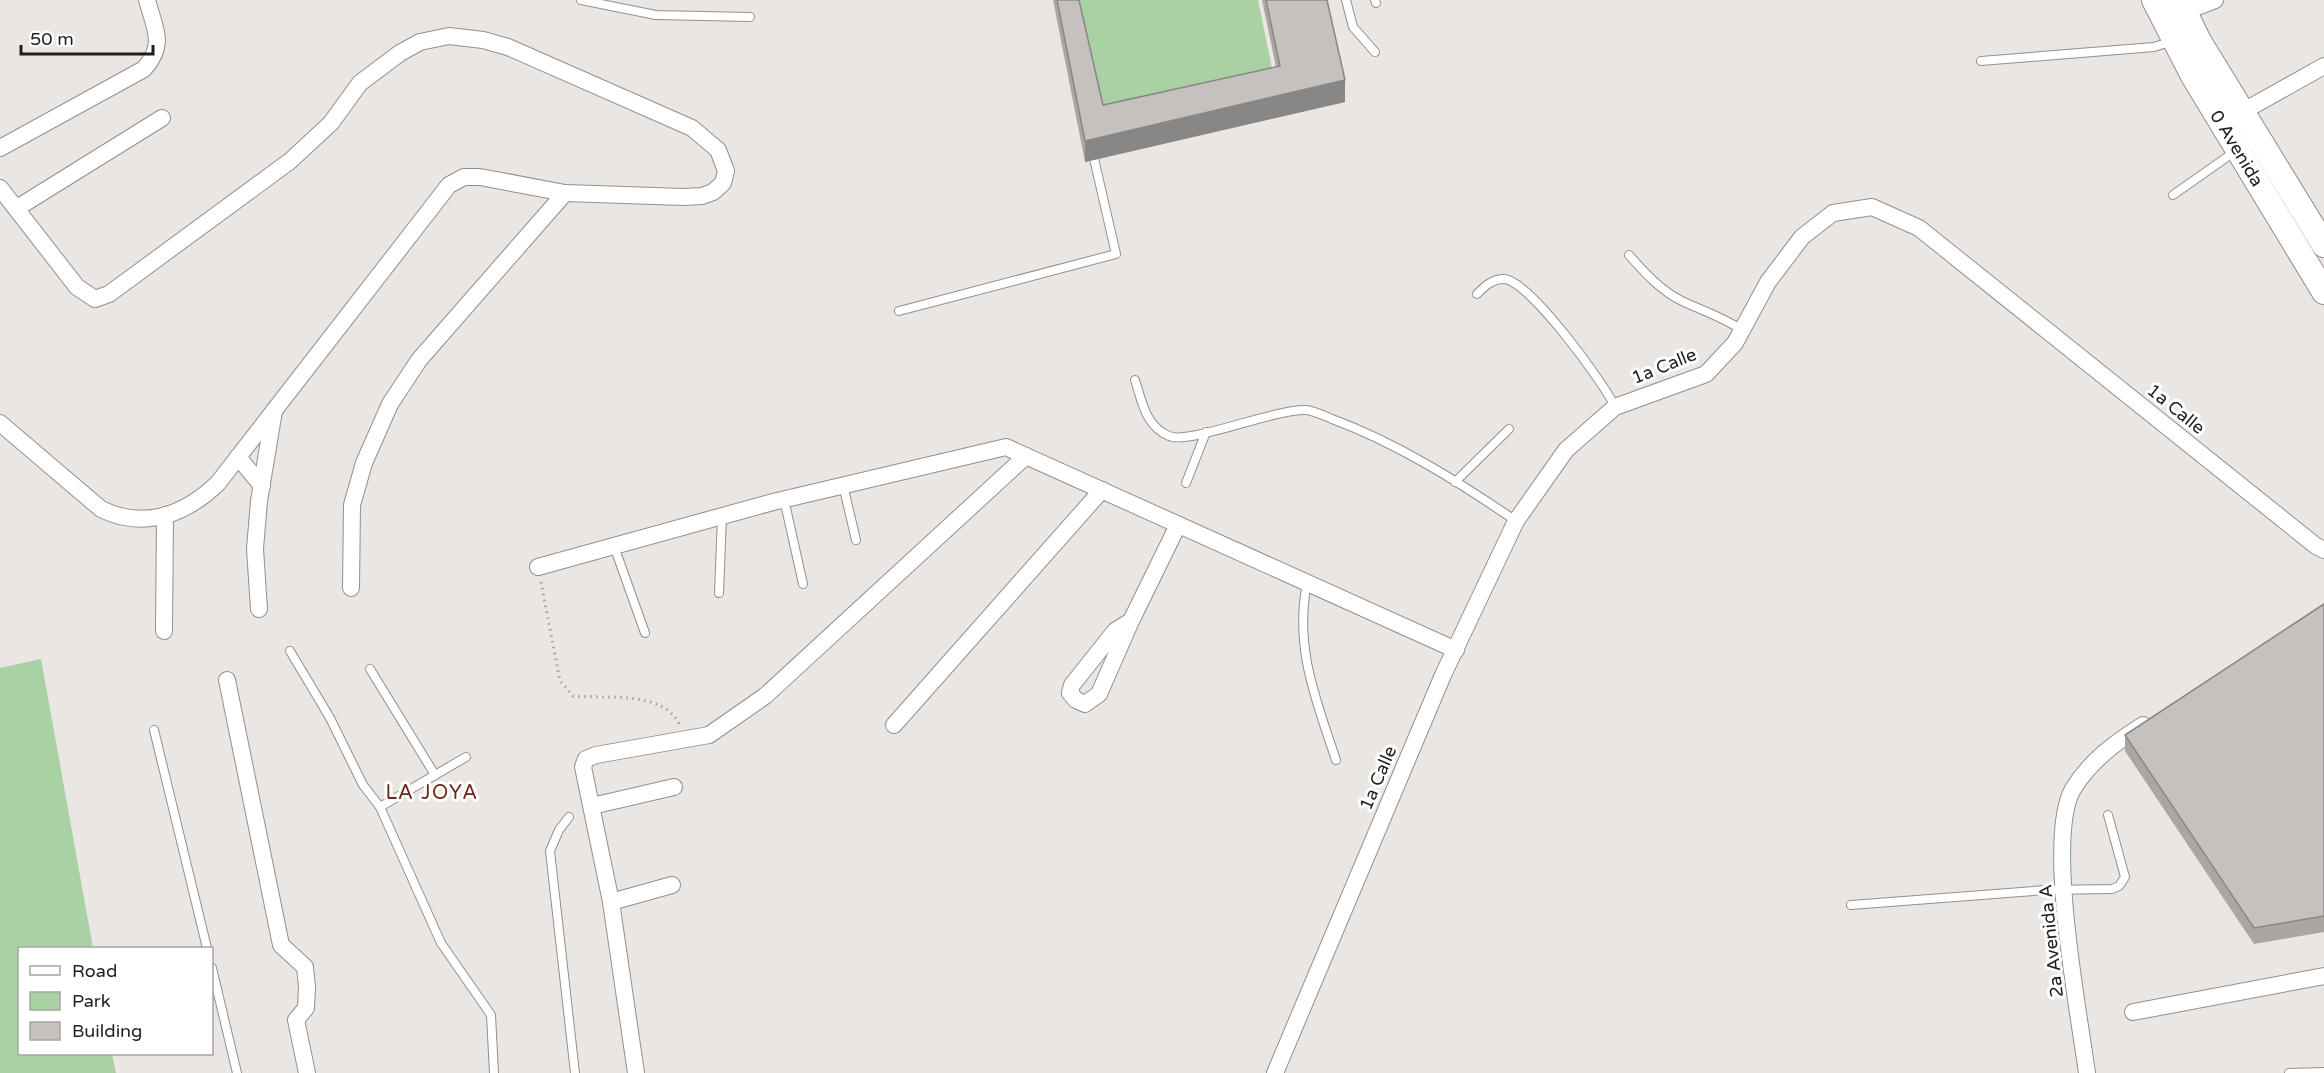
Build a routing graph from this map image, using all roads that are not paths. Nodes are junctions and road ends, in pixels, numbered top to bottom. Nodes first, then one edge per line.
1 (147, 0) edge
2 (581, 0) edge
3 (1346, 0) edge
4 (2154, 0) edge
5 (2215, 0) edge
6 (2181, 6) edge
7 (750, 17) dead end
8 (2173, 40) junction
9 (1375, 52) dead end
10 (1981, 61) dead end
11 (2324, 66) edge
12 (162, 118) dead end
13 (2231, 118) junction
14 (1090, 139) edge
15 (0, 148) edge
16 (2238, 150) junction
17 (0, 188) edge
18 (564, 193) junction
19 (2173, 195) dead end
20 (17, 208) junction
21 (2317, 218) edge
22 (2324, 245) edge
23 (1629, 255) dead end
24 (2324, 292) edge
25 (1477, 294) dead end
26 (899, 311) dead end
27 (1742, 330) junction
28 (1135, 380) dead end
29 (1615, 407) junction
30 (274, 409) junction
31 (0, 423) edge
32 (1509, 429) dead end
33 (1206, 432) junction
34 (1026, 456) junction
35 (238, 457) junction
36 (1455, 482) junction
37 (1186, 483) dead end
38 (843, 485) junction
39 (262, 486) junction
40 (1102, 490) junction
41 (784, 499) junction
42 (165, 515) junction
43 (722, 516) junction
44 (1516, 521) junction
45 (1178, 525) junction
46 (856, 540) dead end
47 (614, 546) junction
48 (2324, 550) edge
49 (538, 567) road end
50 (1307, 583) junction
51 (803, 584) dead end
52 (351, 588) dead end
53 (719, 593) dead end
54 (259, 609) dead end
55 (1131, 621) junction
56 (164, 631) dead end
57 (645, 633) dead end
58 (1456, 650) junction
59 (290, 651) dead end
60 (370, 669) dead end
61 (227, 680) dead end
62 (2152, 719) edge
63 (894, 725) dead end
64 (154, 730) dead end
65 (466, 757) dead end
66 (1336, 760) dead end
67 (435, 775) junction
68 (674, 787) dead end
69 (592, 806) junction
70 (380, 807) junction
71 (2108, 815) dead end
72 (569, 817) dead end
73 (672, 885) dead end
74 (2063, 889) junction
75 (610, 902) junction
76 (1851, 905) dead end
77 (207, 947) edge
78 (213, 972) edge
79 (2324, 976) edge
80 (2133, 1012) dead end
81 (2324, 1072) edge
82 (237, 1073) edge
83 (307, 1073) edge
84 (494, 1073) edge
85 (575, 1073) edge
86 (636, 1073) edge
87 (1275, 1073) edge
88 (2087, 1073) edge
89 (2289, 1073) edge

1 - 15 street
2 - 7 lane
3 - 9 lane
4 - 8 main road, 0 Avenida
5 - 6 street
6 - 13 main road, 0 Avenida
8 - 10 lane
8 - 13 main road, 0 Avenida
11 - 13 street
12 - 20 street
13 - 16 main road, 0 Avenida
13 - 21 main road, 0 Avenida
14 - 26 lane
16 - 19 lane
16 - 24 main road, 0 Avenida
17 - 20 street
18 - 20 street
18 - 30 street
18 - 52 street
21 - 22 main road, 0 Avenida
23 - 27 lane
25 - 29 lane
27 - 29 street, 1a Calle
27 - 48 street, 1a Calle
28 - 33 lane
29 - 44 street, 1a Calle
30 - 35 street
30 - 39 street
31 - 42 street
32 - 36 lane
33 - 36 lane
33 - 37 lane
34 - 38 street
34 - 40 street
34 - 69 street
35 - 39 street
35 - 42 street
36 - 44 lane
38 - 41 street
38 - 46 lane
39 - 54 street
40 - 45 street
40 - 63 street
41 - 43 street
41 - 51 lane
42 - 56 street
43 - 47 street
43 - 53 lane
44 - 58 street, 1a Calle
45 - 50 street
45 - 55 street
47 - 49 street
47 - 57 lane
50 - 58 street
50 - 66 lane
55 - 55 street
58 - 87 street, 1a Calle
59 - 70 lane
60 - 67 lane
61 - 83 street
62 - 74 street, 2a Avenida A
64 - 77 lane
65 - 67 lane
67 - 70 lane
68 - 69 street
69 - 75 street
70 - 84 lane
71 - 74 lane
72 - 85 lane
73 - 75 street
74 - 76 lane
74 - 88 street, 2a Avenida A
75 - 86 street
78 - 82 lane
79 - 80 street
81 - 89 lane

